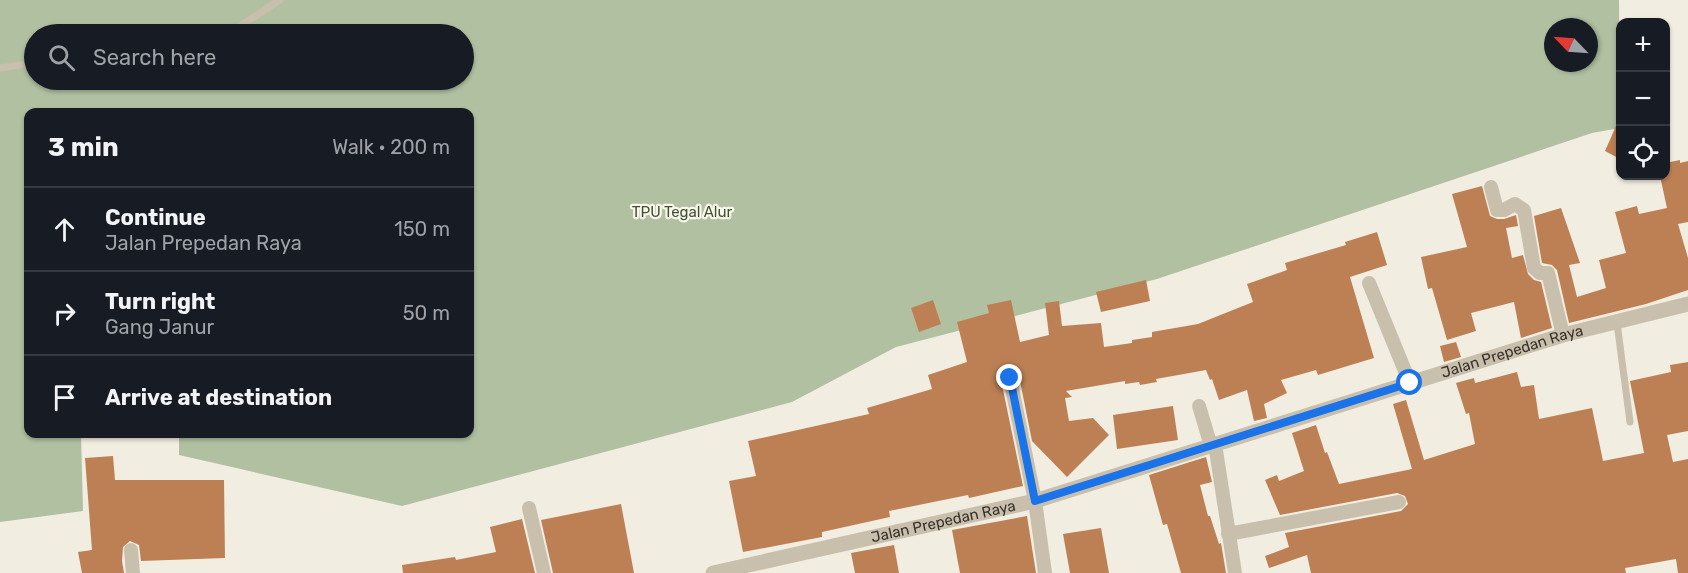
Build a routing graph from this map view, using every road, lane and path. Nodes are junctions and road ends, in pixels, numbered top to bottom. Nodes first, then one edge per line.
1 (280, 0) edge
2 (243, 24) edge
3 (24, 64) edge
4 (0, 68) edge
5 (1491, 187) dead end
6 (1369, 283) dead end
7 (1688, 304) edge
8 (1617, 323) junction
9 (1563, 335) junction
10 (1010, 378) dead end
11 (1410, 383) junction
12 (1199, 406) dead end
13 (1630, 422) dead end
14 (1213, 445) junction
15 (1035, 501) junction
16 (1399, 502) dead end
17 (530, 508) dead end
18 (1228, 534) junction
19 (131, 550) dead end
20 (133, 573) edge
21 (544, 573) edge
22 (712, 573) edge
23 (1045, 573) edge
24 (1235, 573) edge

1 - 2 lane
3 - 4 lane
5 - 9 street
6 - 11 street
7 - 8 street, Jalan Prepedan Raya
8 - 9 street, Jalan Prepedan Raya
8 - 13 lane
9 - 11 street, Jalan Prepedan Raya
10 - 15 street
11 - 14 street, Jalan Prepedan Raya
12 - 14 street
14 - 15 street, Jalan Prepedan Raya
14 - 18 street
15 - 22 street, Jalan Prepedan Raya
15 - 23 street
16 - 18 street
17 - 21 street
18 - 24 street
19 - 20 street

